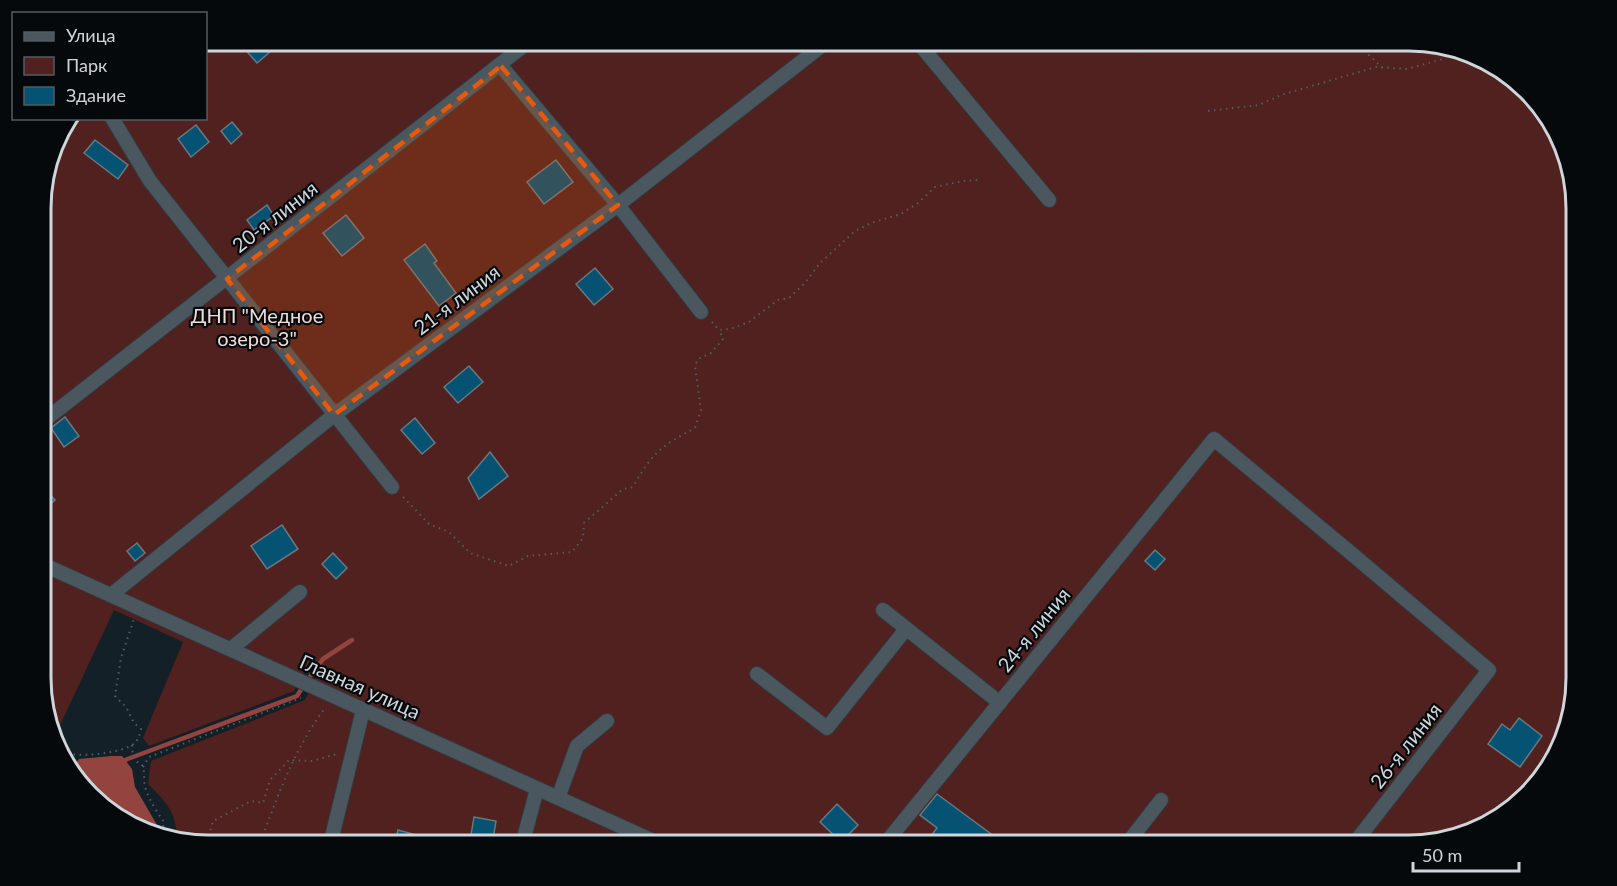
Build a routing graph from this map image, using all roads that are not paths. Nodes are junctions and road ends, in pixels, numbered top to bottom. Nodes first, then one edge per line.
1 (518, 51) edge
2 (815, 51) edge
3 (925, 51) edge
4 (501, 66) junction
5 (113, 120) edge
6 (1049, 200) dead end
7 (618, 205) junction
8 (227, 279) junction
9 (701, 312) road end
10 (51, 415) edge
11 (334, 415) junction
12 (1214, 440) joint
13 (392, 487) road end
14 (51, 568) edge
15 (300, 592) dead end
16 (111, 595) junction
17 (883, 610) dead end
18 (906, 628) junction
19 (231, 650) junction
20 (757, 674) dead end
21 (1000, 703) junction
22 (363, 710) junction
23 (607, 721) dead end
24 (537, 789) junction
25 (558, 798) junction
26 (1161, 800) dead end
27 (332, 835) edge
28 (525, 835) edge
29 (638, 835) edge
30 (892, 835) edge
31 (1134, 835) edge
32 (1361, 835) edge

1 - 4 street, 20-я линия
2 - 7 street, 21-я линия
3 - 6 street
4 - 7 street
4 - 8 street, 20-я линия
5 - 8 street
7 - 9 street
7 - 11 street, 21-я линия
8 - 10 street, 20-я линия
8 - 11 street
11 - 13 street
11 - 16 street, 21-я линия
12 - 21 street, 24-я линия
12 - 32 street, 26-я линия
14 - 16 street, Главная улица
15 - 19 street
16 - 19 street, Главная улица
17 - 18 street
18 - 20 street
18 - 21 street
19 - 22 street, Главная улица
21 - 30 street, 24-я линия
22 - 24 street, Главная улица
22 - 27 street
23 - 25 street
24 - 25 street, Главная улица
24 - 28 street
25 - 29 street, Главная улица
26 - 31 street

